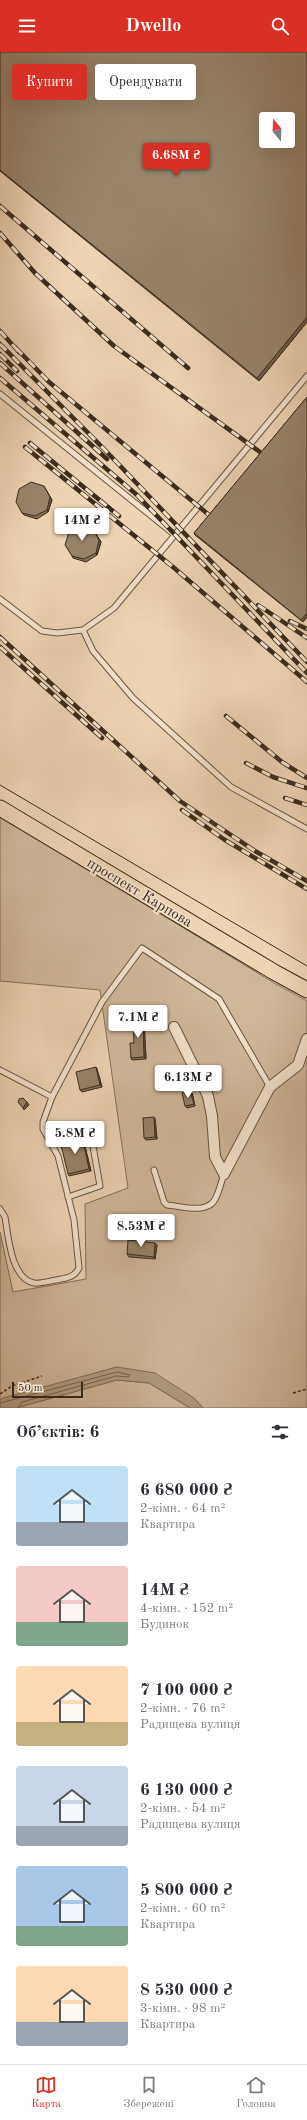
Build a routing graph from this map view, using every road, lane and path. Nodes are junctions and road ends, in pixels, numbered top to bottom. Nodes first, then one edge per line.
1 (307, 376) edge
2 (0, 394) edge
3 (175, 534) junction
4 (0, 598) edge
5 (83, 630) junction
6 (0, 808) edge
7 (307, 829) edge
8 (307, 990) edge
9 (174, 1027) dead end
10 (307, 1039) edge
11 (0, 1070) edge
12 (270, 1087) junction
13 (52, 1097) junction
14 (91, 1135) dead end
15 (154, 1170) dead end
16 (224, 1174) junction
17 (68, 1197) junction
18 (0, 1209) edge
19 (42, 1376) dead end
20 (307, 1389) edge
21 (293, 1393) dead end
22 (0, 1394) edge

1 - 3 lane
2 - 3 lane
3 - 5 lane
4 - 5 lane
5 - 7 lane
6 - 8 main road, проспект Карпова
9 - 16 street
10 - 12 street
11 - 13 lane
12 - 13 lane
12 - 16 street
13 - 17 lane
14 - 17 lane
15 - 16 lane
17 - 18 lane
19 - 22 path
20 - 21 path

